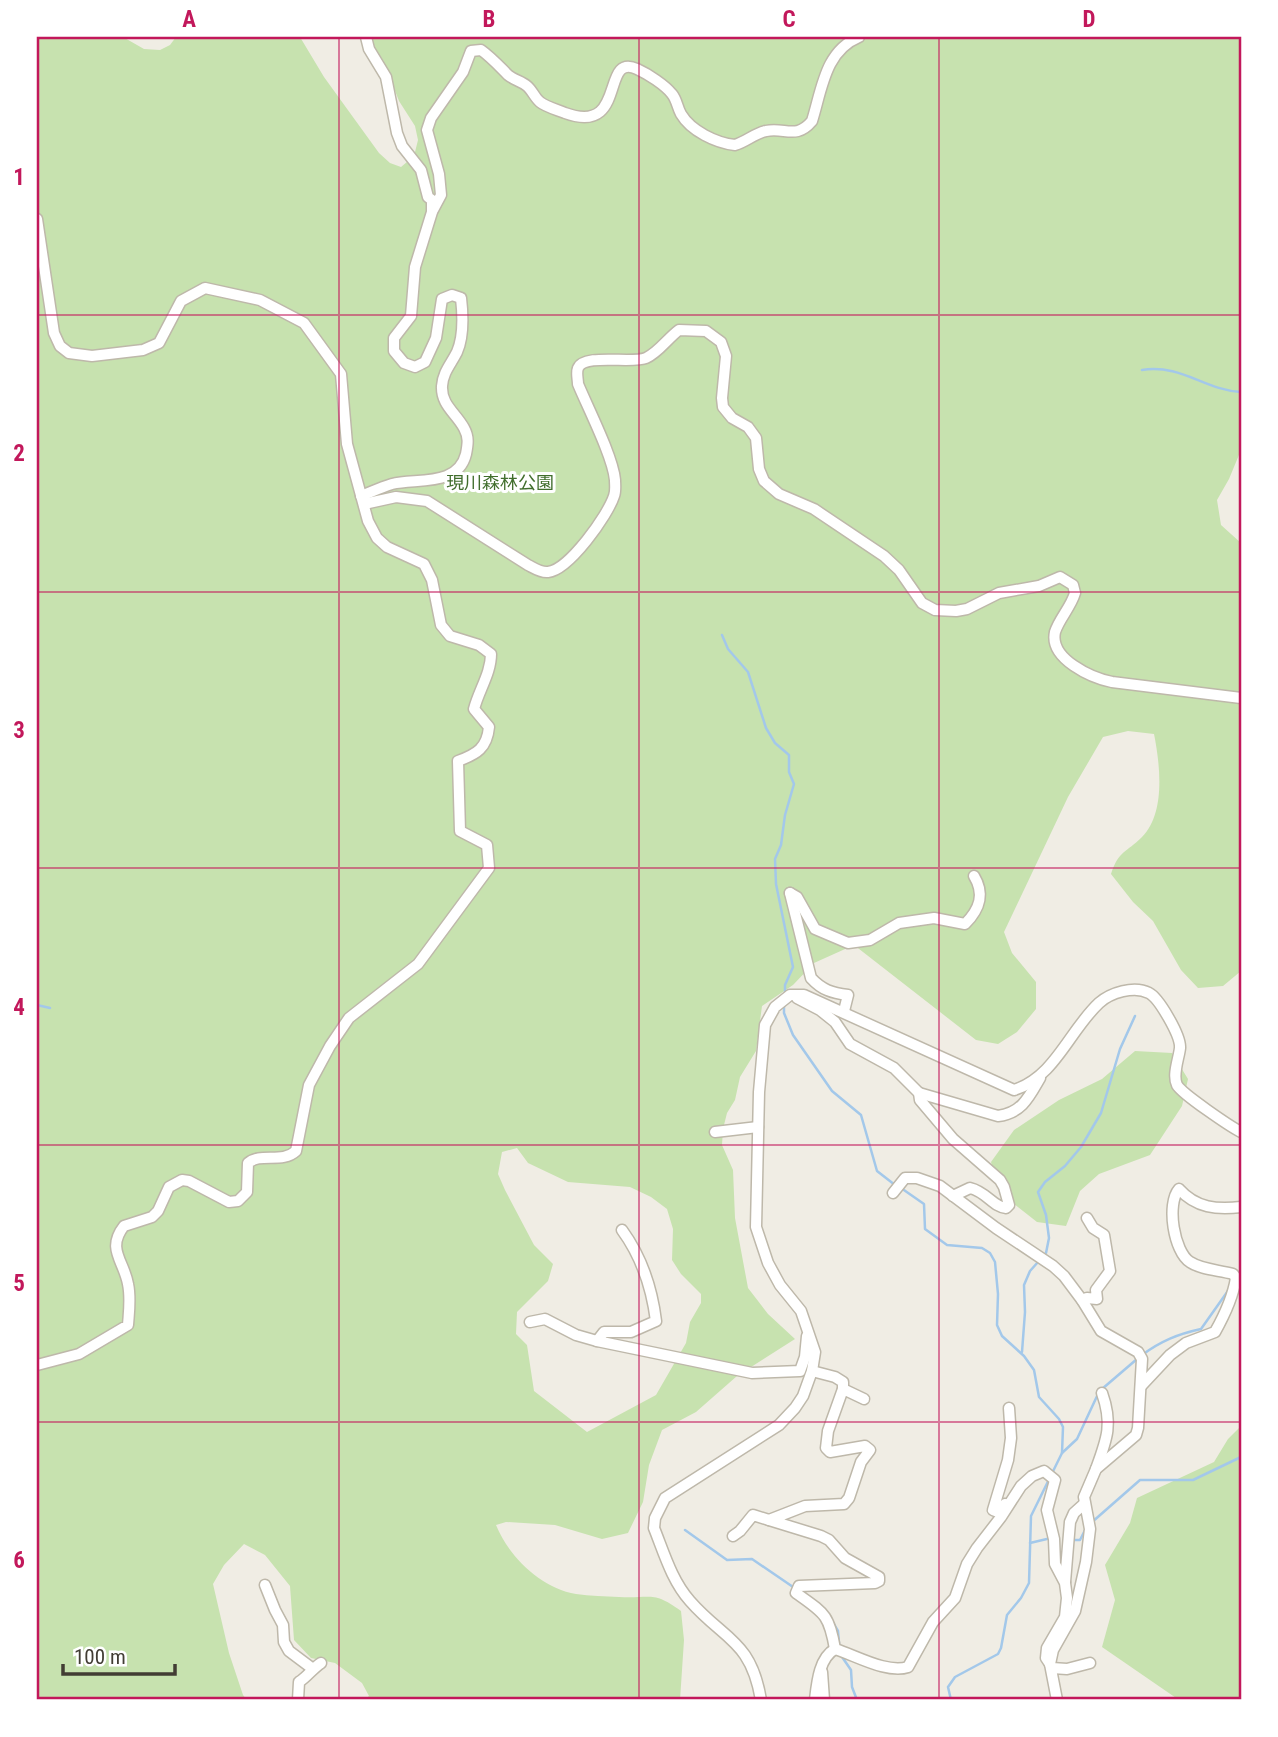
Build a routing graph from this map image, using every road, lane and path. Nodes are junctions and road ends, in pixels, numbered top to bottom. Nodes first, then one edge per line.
1 (366, 37) edge
2 (859, 37) edge
3 (432, 212) junction
4 (37, 219) edge
5 (363, 500) junction
6 (1241, 698) edge
7 (974, 876) dead end
8 (790, 995) junction
9 (844, 1011) junction
10 (1043, 1072) junction
11 (919, 1093) junction
12 (758, 1127) junction
13 (715, 1132) dead end
14 (1240, 1134) edge
15 (896, 1188) dead end
16 (953, 1196) junction
17 (1241, 1207) edge
18 (1087, 1217) dead end
19 (622, 1230) dead end
20 (1082, 1300) junction
21 (530, 1322) dead end
22 (809, 1332) junction
23 (597, 1341) junction
24 (37, 1364) edge
25 (812, 1371) junction
26 (1141, 1386) junction
27 (843, 1389) junction
28 (1102, 1393) dead end
29 (864, 1399) dead end
30 (1009, 1408) dead end
31 (1096, 1469) junction
32 (1021, 1486) junction
33 (1084, 1504) junction
34 (769, 1520) junction
35 (733, 1536) dead end
36 (1065, 1583) junction
37 (265, 1585) dead end
38 (835, 1648) junction
39 (1090, 1662) dead end
40 (1051, 1666) junction
41 (821, 1668) junction
42 (299, 1700) edge
43 (761, 1700) edge
44 (815, 1700) edge
45 (824, 1700) edge
46 (1057, 1700) edge

1 - 3 street
2 - 3 street
3 - 5 street
4 - 5 street
5 - 6 street
5 - 24 street
7 - 9 street
8 - 9 street
8 - 11 street
8 - 12 street
9 - 10 street
10 - 11 street
10 - 14 street
11 - 16 street
12 - 13 street
12 - 22 street
15 - 16 street
16 - 20 street
17 - 26 street
18 - 20 street
19 - 23 street
20 - 26 street
21 - 23 street
22 - 23 street
22 - 25 street
25 - 27 street
25 - 43 street
26 - 31 street
27 - 29 street
27 - 34 street
28 - 31 street
30 - 32 street
31 - 33 street
32 - 36 street
32 - 38 street
33 - 36 street
33 - 40 street
34 - 35 street
34 - 38 street
36 - 40 street
37 - 42 street
38 - 41 street
39 - 40 street
40 - 46 street
41 - 44 street
41 - 45 street

